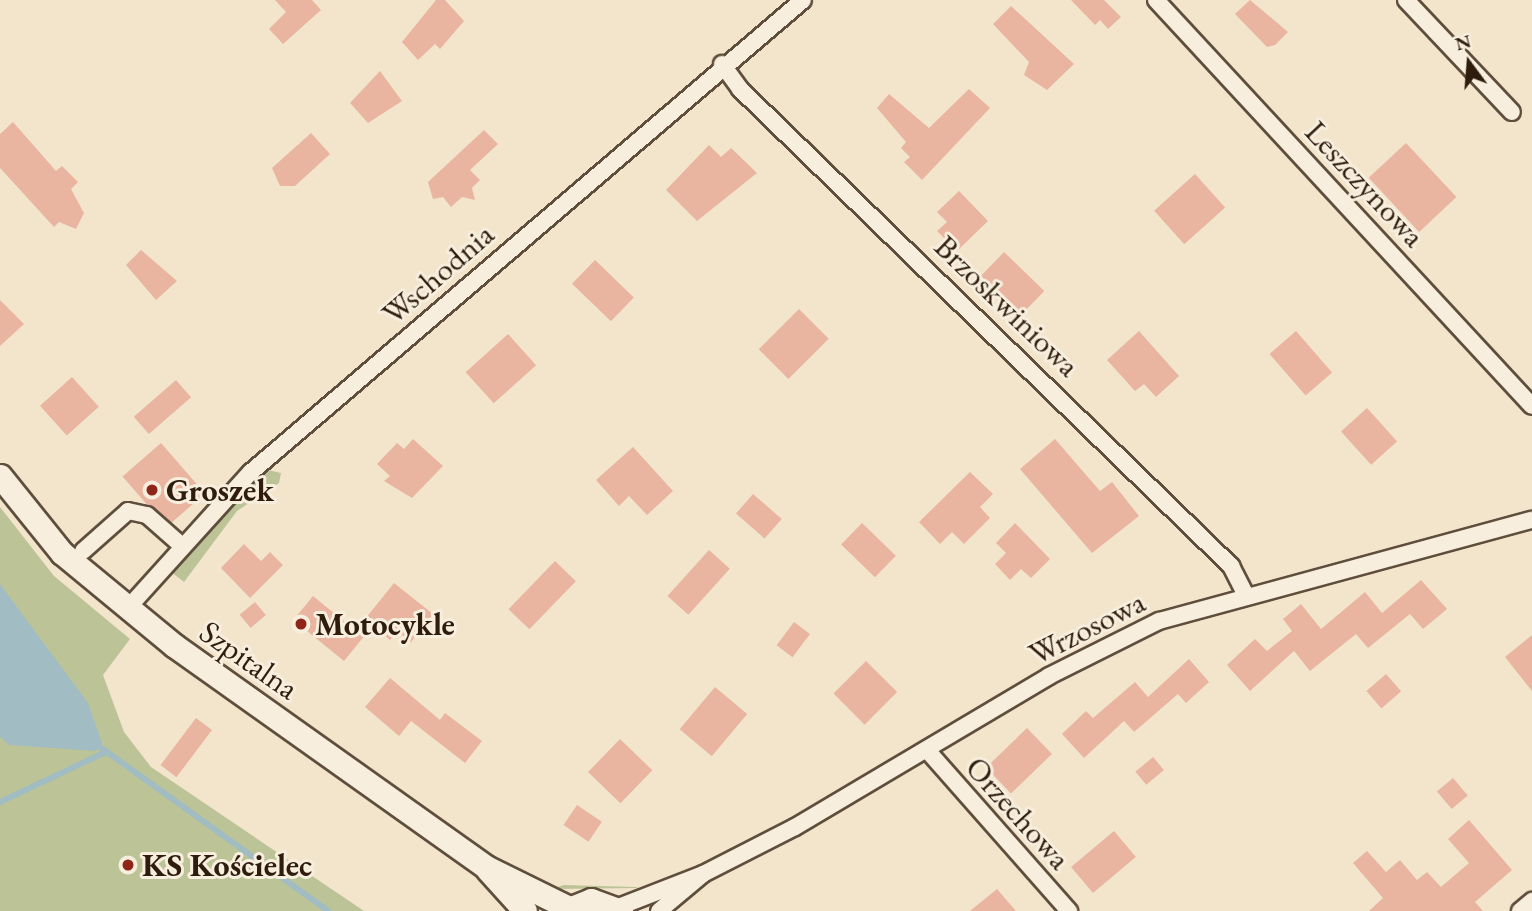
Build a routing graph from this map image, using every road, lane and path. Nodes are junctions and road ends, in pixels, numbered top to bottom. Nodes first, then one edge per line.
1 (803, 0) edge
2 (1156, 0) edge
3 (1406, 0) edge
4 (722, 64) junction
5 (1512, 112) dead end
6 (1532, 406) edge
7 (0, 477) edge
8 (1532, 520) edge
9 (181, 545) junction
10 (83, 551) dead end
11 (1245, 594) junction
12 (127, 609) junction
13 (928, 750) junction
14 (486, 867) junction
15 (703, 874) junction
16 (1532, 901) edge
17 (566, 909) edge
18 (619, 909) edge
19 (525, 911) edge
20 (659, 911) edge
21 (1069, 911) edge
22 (1520, 911) edge

1 - 4 street, Wschodnia
2 - 6 street, Leszczynowa
3 - 5 street
4 - 9 street, Wschodnia
4 - 11 street, Brzoskwiniowa
7 - 12 main road, Szpitalna
8 - 11 street, Wrzosowa
9 - 10 street
9 - 12 street, Wschodnia
11 - 13 street, Wrzosowa
12 - 14 main road, Szpitalna
13 - 15 street, Wrzosowa
13 - 21 street, Orzechowa
14 - 17 main road, Szpitalna
14 - 19 main road, Szpitalna
15 - 18 street, Wrzosowa
15 - 20 street, Wrzosowa
16 - 22 street
17 - 18 main road

